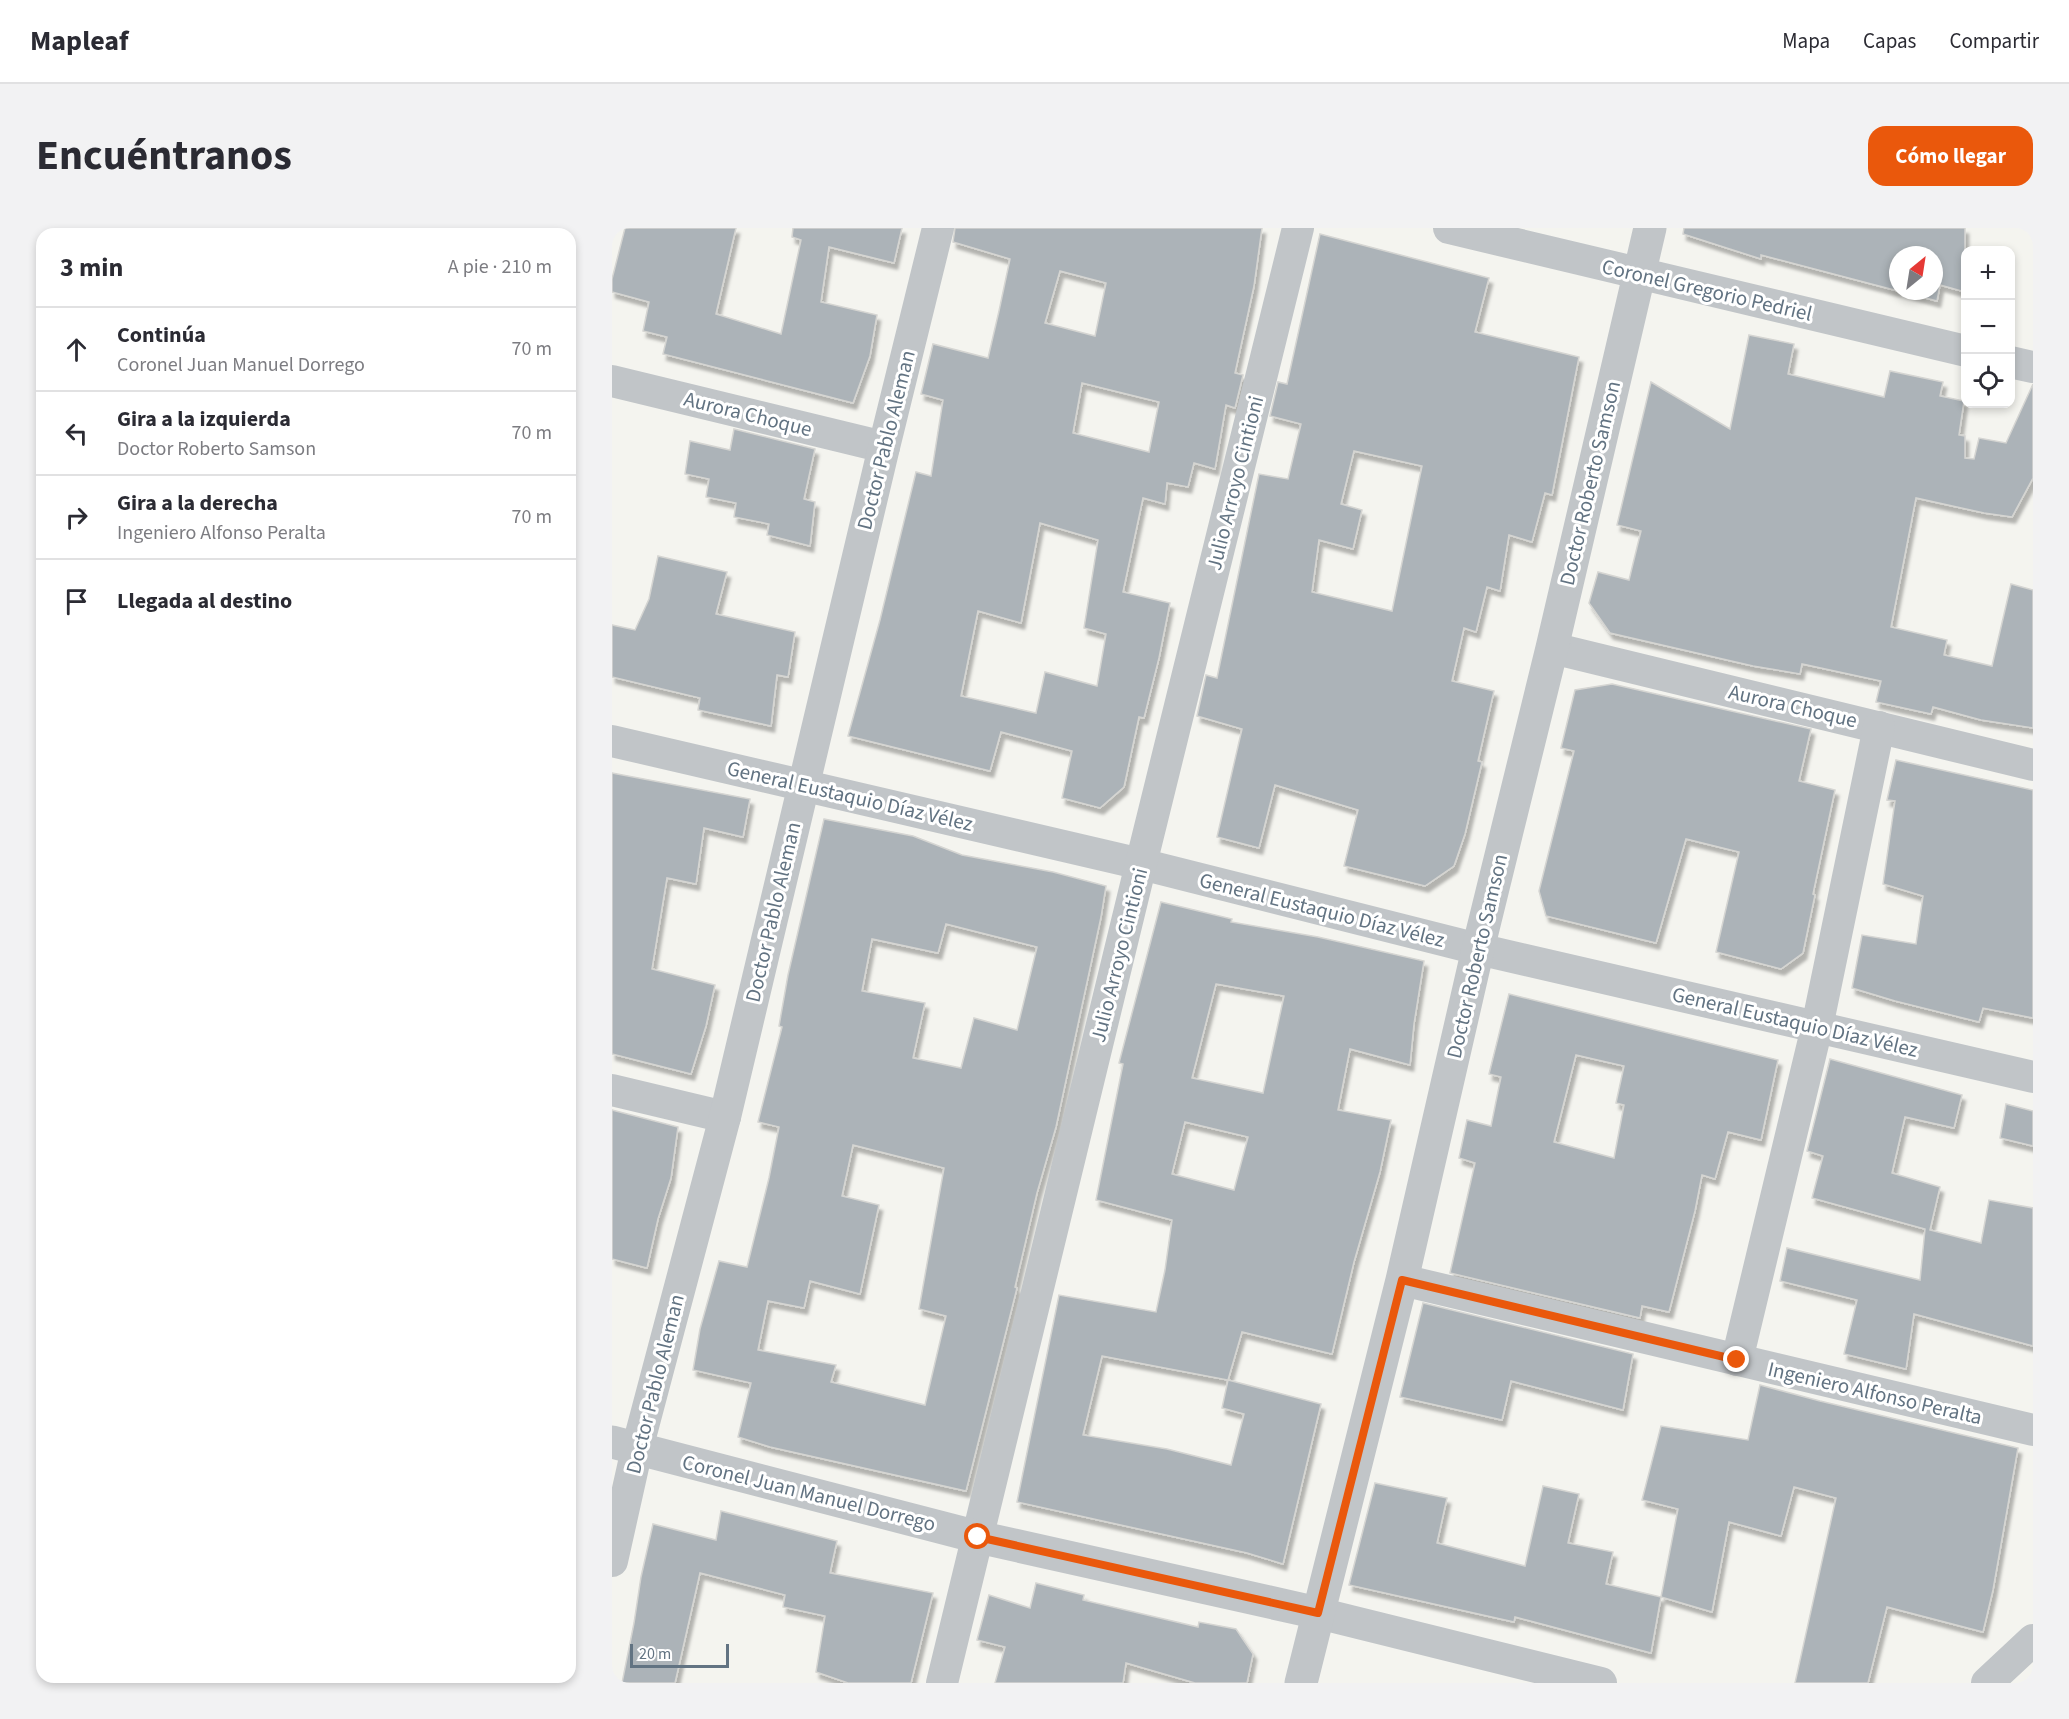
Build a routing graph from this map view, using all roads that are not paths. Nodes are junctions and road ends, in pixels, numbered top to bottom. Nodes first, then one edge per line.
1 (938, 228) edge
2 (1298, 228) edge
3 (1449, 228) edge
4 (1650, 228) edge
5 (1639, 274) junction
6 (1961, 350) edge
7 (2015, 363) edge
8 (2033, 367) edge
9 (612, 381) edge
10 (884, 447) junction
11 (1552, 648) junction
12 (1879, 727) junction
13 (612, 741) edge
14 (2033, 765) edge
15 (803, 786) junction
16 (1141, 864) junction
17 (1478, 949) junction
18 (1816, 1027) junction
19 (2033, 1077) edge
20 (612, 1090) edge
21 (725, 1118) junction
22 (1402, 1280) junction
23 (1737, 1360) junction
24 (2033, 1430) edge
25 (625, 1446) edge
26 (978, 1537) junction
27 (612, 1560) edge
28 (1318, 1613) junction
29 (2033, 1640) edge
30 (942, 1683) edge
31 (1301, 1683) edge
32 (1601, 1683) edge
33 (1987, 1683) edge

1 - 10 street, Doctor Pablo Aleman
2 - 16 street, Julio Arroyo Cintioni
3 - 5 street, Coronel Gregorio Pedriel
4 - 5 street, Doctor Roberto Samson
5 - 6 street, Coronel Gregorio Pedriel
5 - 11 street, Doctor Roberto Samson
7 - 8 street
9 - 10 street, Aurora Choque
10 - 15 street, Doctor Pablo Aleman
11 - 12 street, Aurora Choque
11 - 17 street, Doctor Roberto Samson
12 - 14 street, Aurora Choque
12 - 18 street
13 - 15 street, General Eustaquio Díaz Vélez
15 - 16 street, General Eustaquio Díaz Vélez
15 - 21 street, Doctor Pablo Aleman
16 - 17 street, General Eustaquio Díaz Vélez
16 - 26 street, Julio Arroyo Cintioni
17 - 18 street, General Eustaquio Díaz Vélez
17 - 22 street, Doctor Roberto Samson
18 - 19 street, General Eustaquio Díaz Vélez
18 - 23 street
20 - 21 street
21 - 25 street, Doctor Pablo Aleman
22 - 23 street, Ingeniero Alfonso Peralta
22 - 28 street, Doctor Roberto Samson
23 - 24 street, Ingeniero Alfonso Peralta
25 - 26 street, Coronel Juan Manuel Dorrego
25 - 27 street, Doctor Pablo Aleman
26 - 28 street, Coronel Juan Manuel Dorrego
26 - 30 street, Julio Arroyo Cintioni
28 - 31 street, Doctor Roberto Samson
28 - 32 street, Coronel Juan Manuel Dorrego
29 - 33 street

